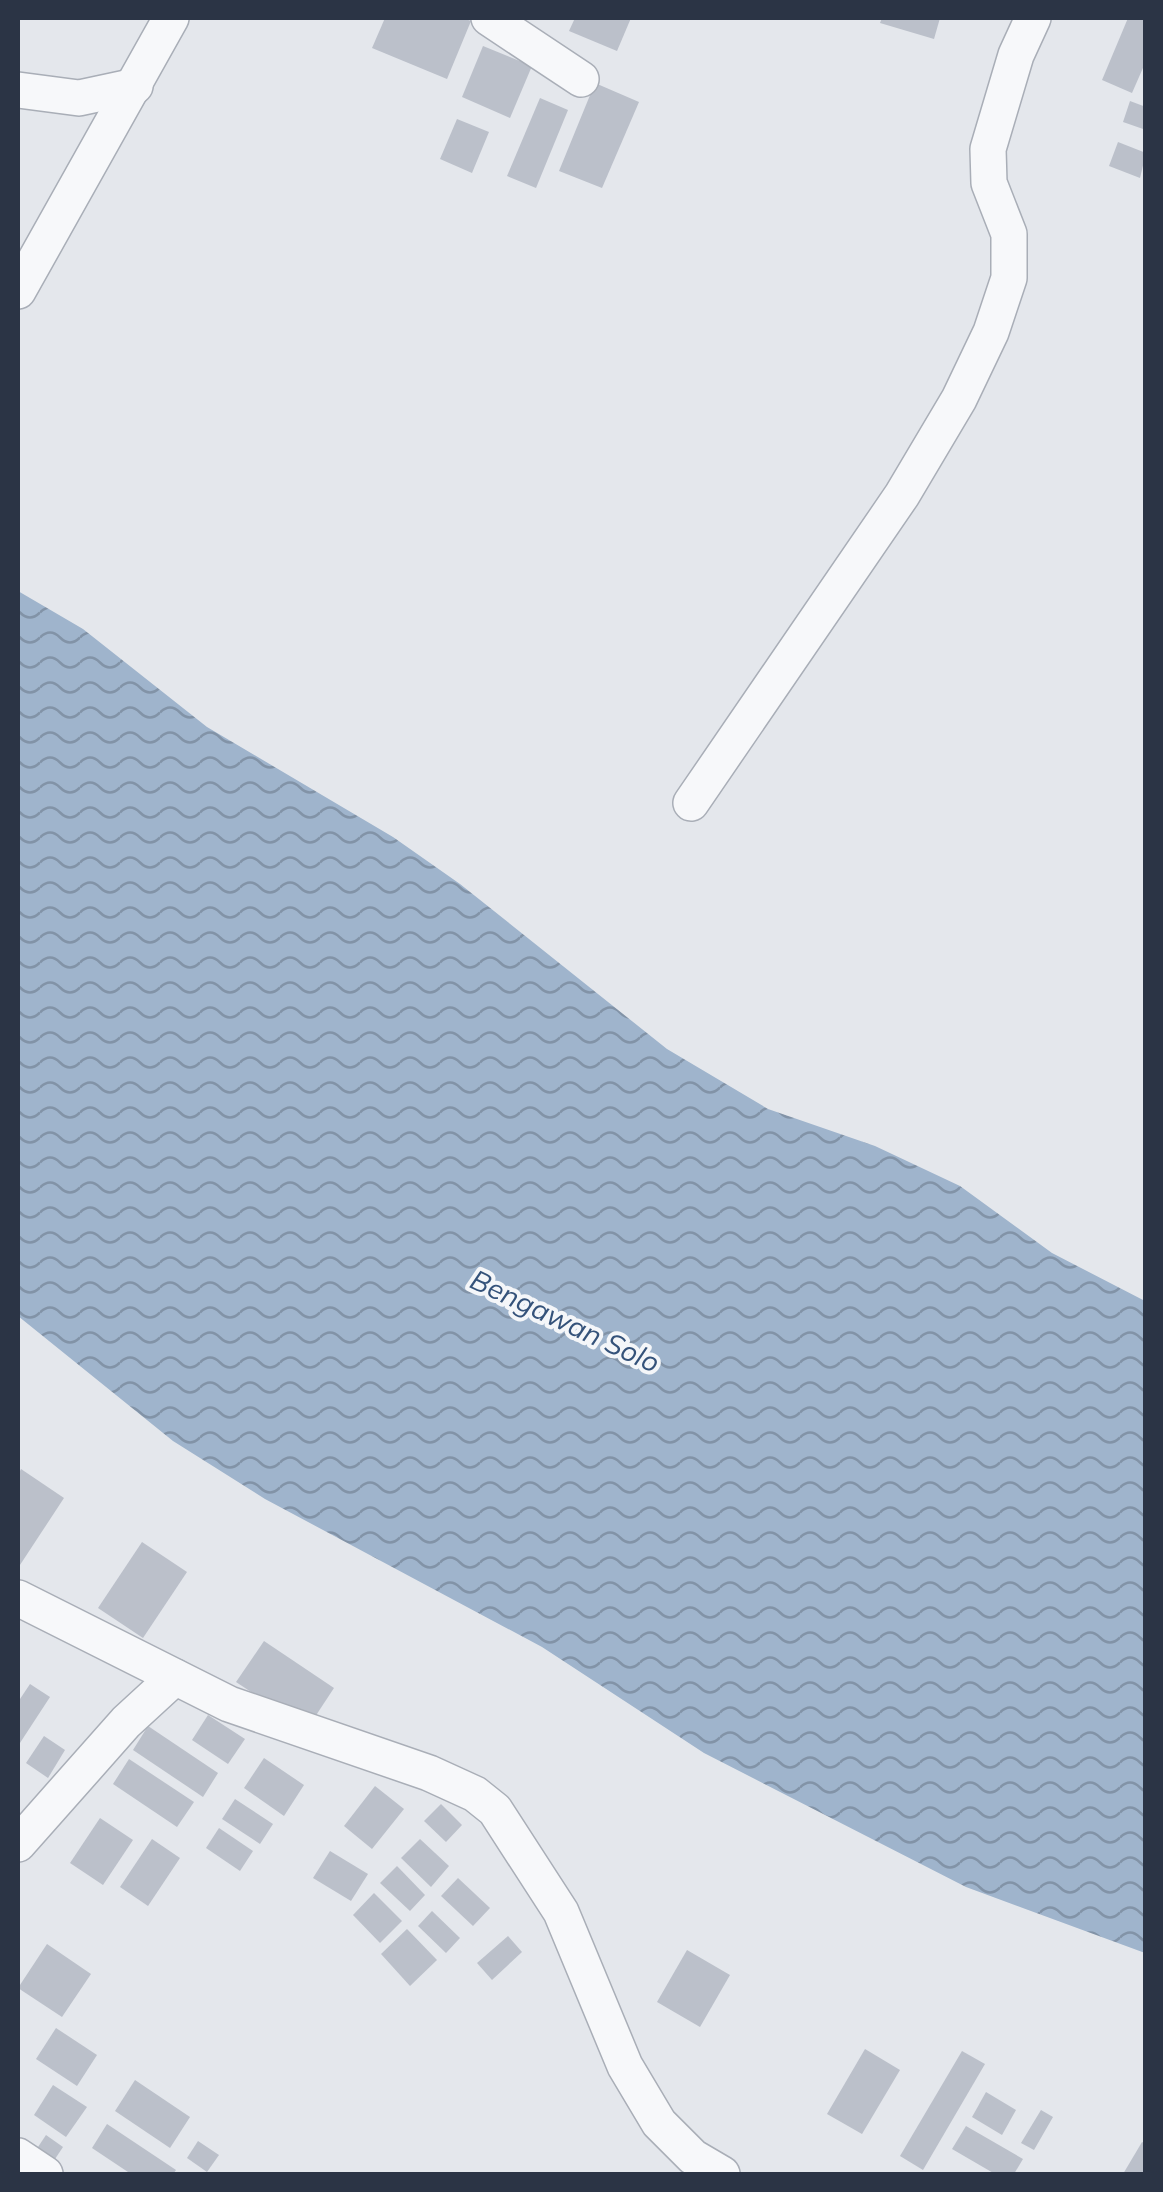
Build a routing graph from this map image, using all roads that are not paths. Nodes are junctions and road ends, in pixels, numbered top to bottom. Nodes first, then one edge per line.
1 (171, 18) edge
2 (489, 18) edge
3 (1032, 18) edge
4 (581, 79) dead end
5 (135, 86) junction
6 (18, 90) edge
7 (18, 291) edge
8 (691, 802) dead end
9 (18, 1598) edge
10 (176, 1677) junction
11 (18, 1844) edge
12 (18, 2156) edge
13 (45, 2174) edge
14 (722, 2174) edge

1 - 5 street
2 - 4 street
3 - 8 street
5 - 6 street
5 - 7 street
9 - 10 street
10 - 11 street
10 - 14 street
12 - 13 street

